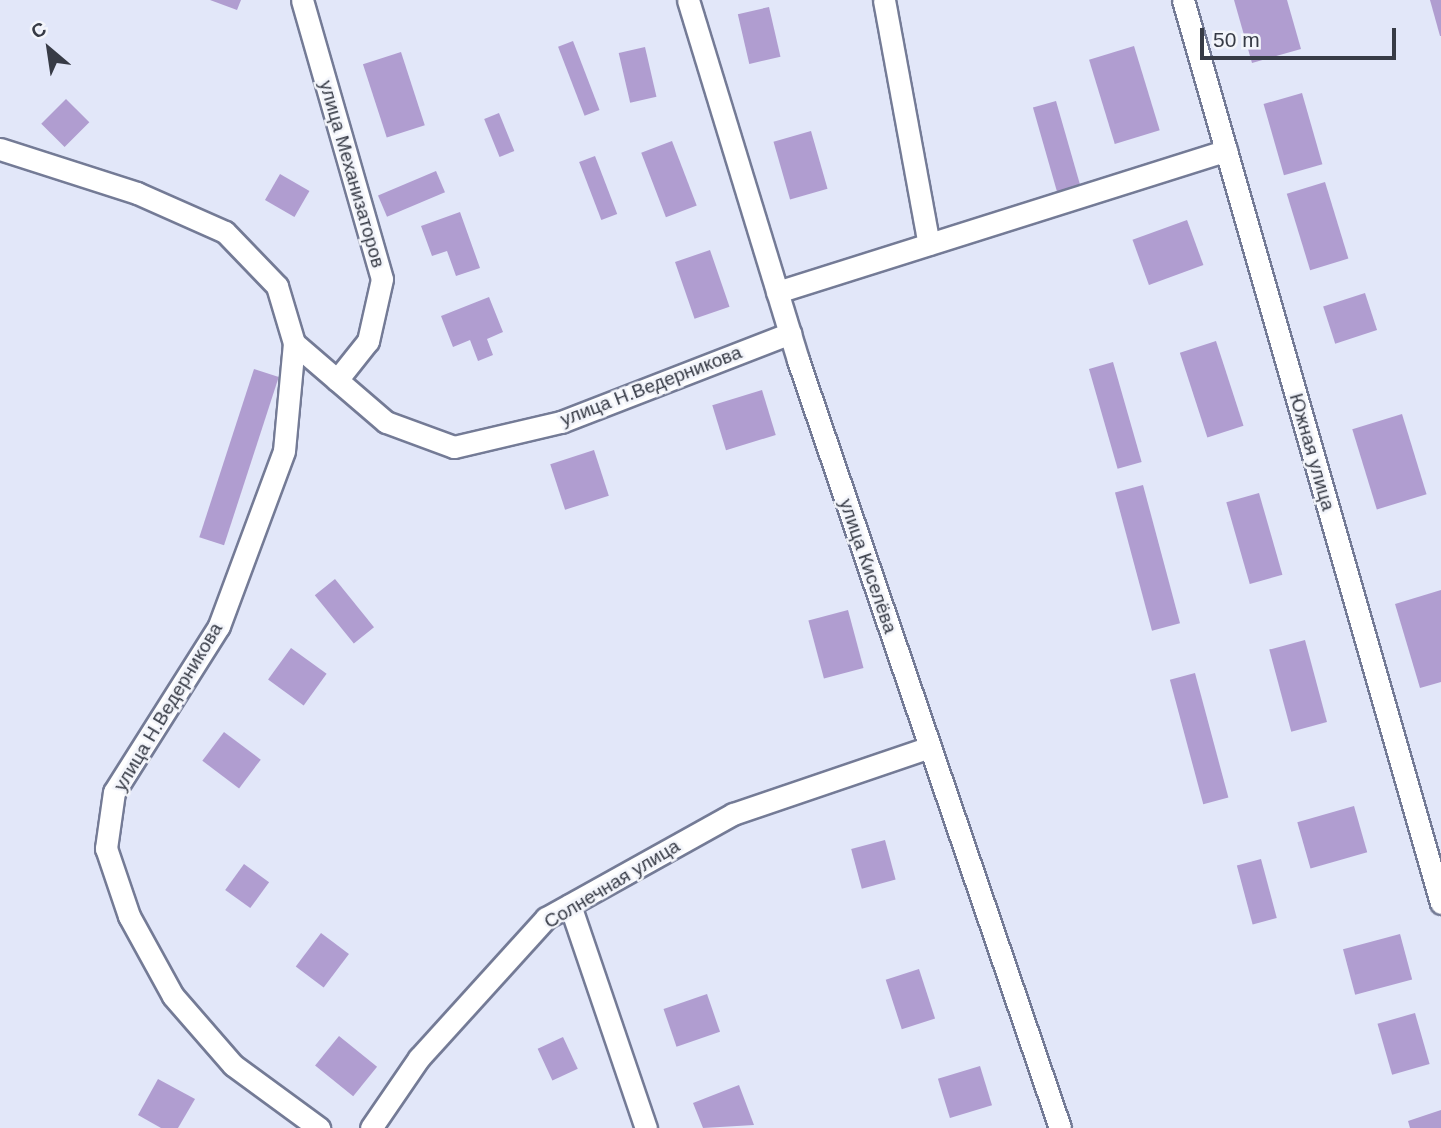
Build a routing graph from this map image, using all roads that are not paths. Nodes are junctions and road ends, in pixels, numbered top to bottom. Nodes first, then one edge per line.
1 (302, 0) edge
2 (688, 0) edge
3 (884, 0) edge
4 (1183, 0) edge
5 (0, 149) edge
6 (1226, 150) junction
7 (929, 244) junction
8 (777, 292) junction
9 (790, 333) junction
10 (294, 343) junction
11 (337, 380) junction
12 (930, 747) junction
13 (1441, 903) edge
14 (570, 905) junction
15 (319, 1128) edge
16 (371, 1128) edge
17 (646, 1128) edge
18 (1060, 1128) edge

1 - 11 street, улица Механизаторов
2 - 8 street, улица Киселёва
3 - 7 street
4 - 6 street, Южная улица
5 - 10 street, улица Н.Ведерникова
6 - 7 street
6 - 13 street, Южная улица
7 - 8 street
8 - 9 street, улица Киселёва
9 - 11 street, улица Н.Ведерникова
9 - 12 street, улица Киселёва
10 - 11 street, улица Н.Ведерникова
10 - 15 street, улица Н.Ведерникова
12 - 14 street, Солнечная улица
12 - 18 street, улица Киселёва
14 - 16 street, Солнечная улица
14 - 17 street

